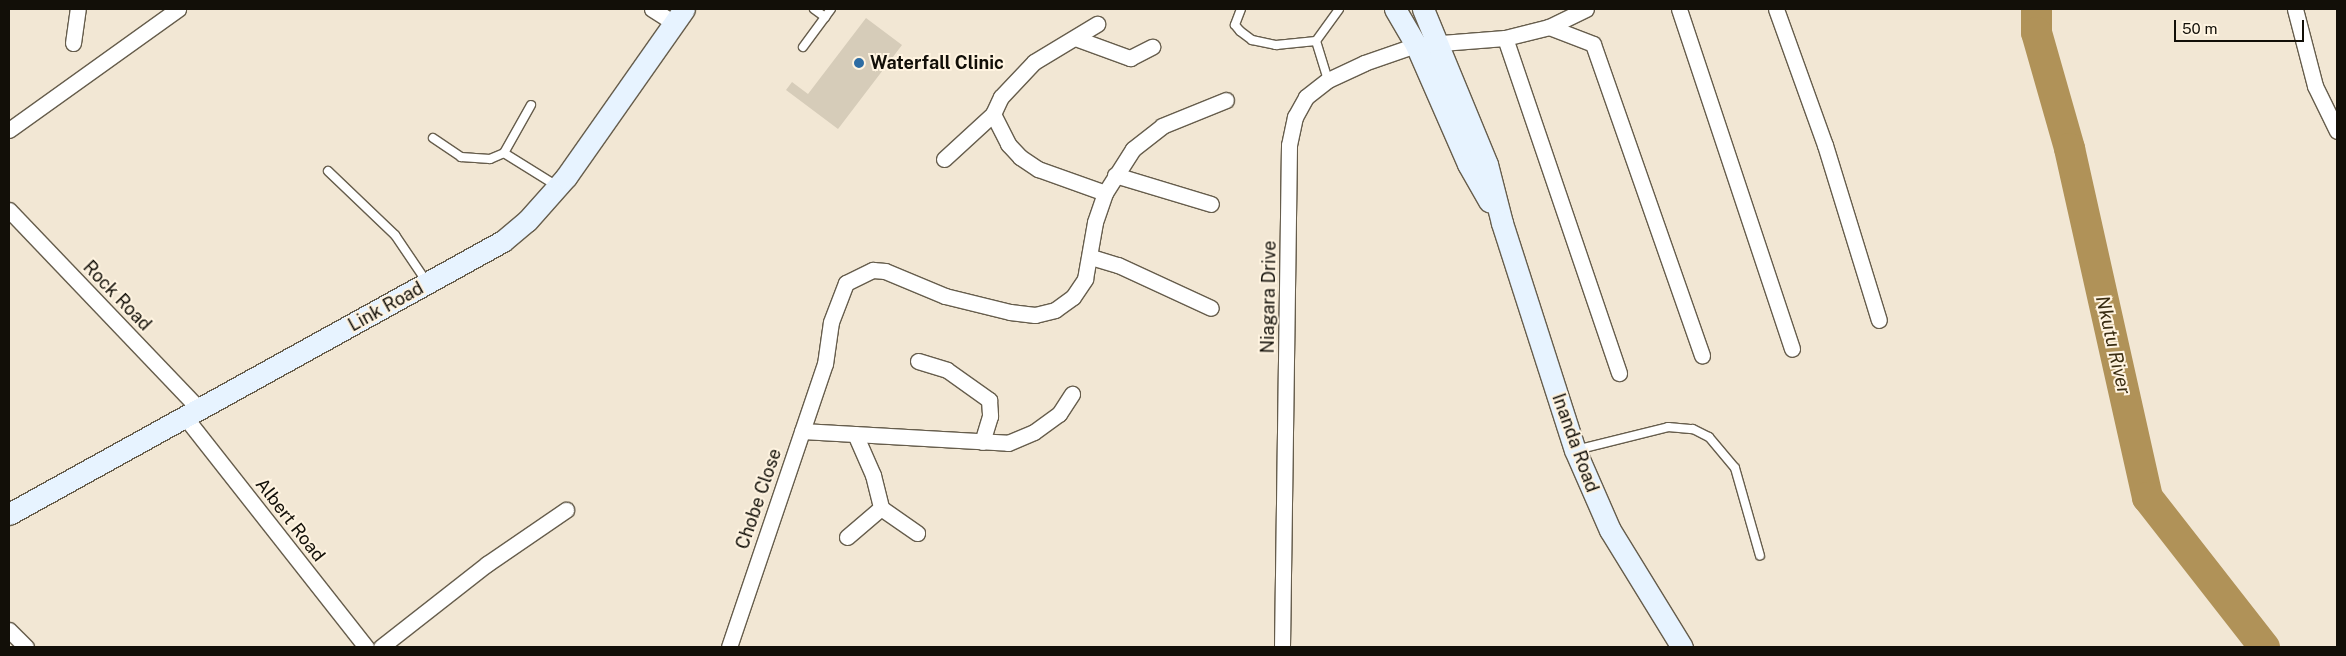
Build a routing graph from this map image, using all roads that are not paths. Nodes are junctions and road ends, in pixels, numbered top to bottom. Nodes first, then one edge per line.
1 (78, 9) edge
2 (178, 9) edge
3 (652, 9) edge
4 (814, 9) edge
5 (831, 9) edge
6 (1241, 9) edge
7 (1339, 9) edge
8 (1395, 9) edge
9 (1424, 9) edge
10 (1586, 9) edge
11 (1679, 9) edge
12 (1776, 9) edge
13 (2294, 9) edge
14 (679, 16) edge
15 (825, 17) junction
16 (1097, 24) dead end
17 (1549, 27) junction
18 (1075, 38) junction
19 (1505, 38) junction
20 (1316, 41) junction
21 (1438, 42) junction
22 (73, 43) dead end
23 (1416, 45) junction
24 (803, 47) dead end
25 (1152, 47) dead end
26 (1328, 80) junction
27 (1226, 100) dead end
28 (531, 105) dead end
29 (993, 114) junction
30 (9, 130) edge
31 (2337, 131) edge
32 (433, 138) dead end
33 (504, 153) junction
34 (944, 159) dead end
35 (328, 171) dead end
36 (1115, 175) junction
37 (558, 187) junction
38 (1106, 192) junction
39 (1211, 204) dead end
40 (9, 210) edge
41 (1502, 223) junction
42 (1091, 257) junction
43 (428, 284) junction
44 (1211, 308) dead end
45 (1879, 320) dead end
46 (1792, 350) dead end
47 (1702, 355) dead end
48 (918, 361) dead end
49 (1619, 373) dead end
50 (1072, 394) dead end
51 (192, 413) junction
52 (802, 430) junction
53 (854, 434) junction
54 (982, 442) junction
55 (1575, 450) junction
56 (881, 508) junction
57 (566, 510) dead end
58 (9, 514) edge
59 (917, 534) dead end
60 (847, 537) dead end
61 (1760, 556) dead end
62 (9, 630) edge
63 (26, 647) edge
64 (366, 647) edge
65 (381, 647) edge
66 (729, 647) edge
67 (1282, 647) edge
68 (1682, 647) edge

1 - 22 street
2 - 30 street
3 - 14 street
4 - 15 lane
5 - 15 lane
6 - 20 lane
7 - 20 lane
8 - 23 street, Inanda Road
9 - 21 street, Inanda Road
10 - 17 street, Niagara Drive
11 - 46 street
12 - 45 street
13 - 31 street
14 - 37 street, Link Road
15 - 24 lane
16 - 18 street
17 - 19 street, Niagara Drive
17 - 47 street
18 - 25 street
18 - 29 street
19 - 21 street, Niagara Drive
19 - 49 street
20 - 26 lane
21 - 23 street, Niagara Drive
21 - 41 street, Inanda Road
23 - 26 street, Niagara Drive
23 - 41 street, Inanda Road
26 - 67 street, Niagara Drive
27 - 36 street, Chobe Close
28 - 33 lane
29 - 34 street
29 - 38 street
32 - 33 lane
33 - 37 lane
35 - 43 lane
36 - 38 street, Chobe Close
36 - 39 street
37 - 43 street, Link Road
38 - 42 street, Chobe Close
40 - 51 street, Rock Road
41 - 55 street, Inanda Road
42 - 44 street
42 - 52 street, Chobe Close
43 - 51 street, Link Road
48 - 54 street
50 - 54 street
51 - 58 street, Link Road
51 - 64 street, Albert Road
52 - 53 street
52 - 66 street, Chobe Close
53 - 54 street
53 - 56 street
55 - 61 lane
55 - 68 street, Inanda Road
56 - 59 street
56 - 60 street
57 - 65 street
62 - 63 street

